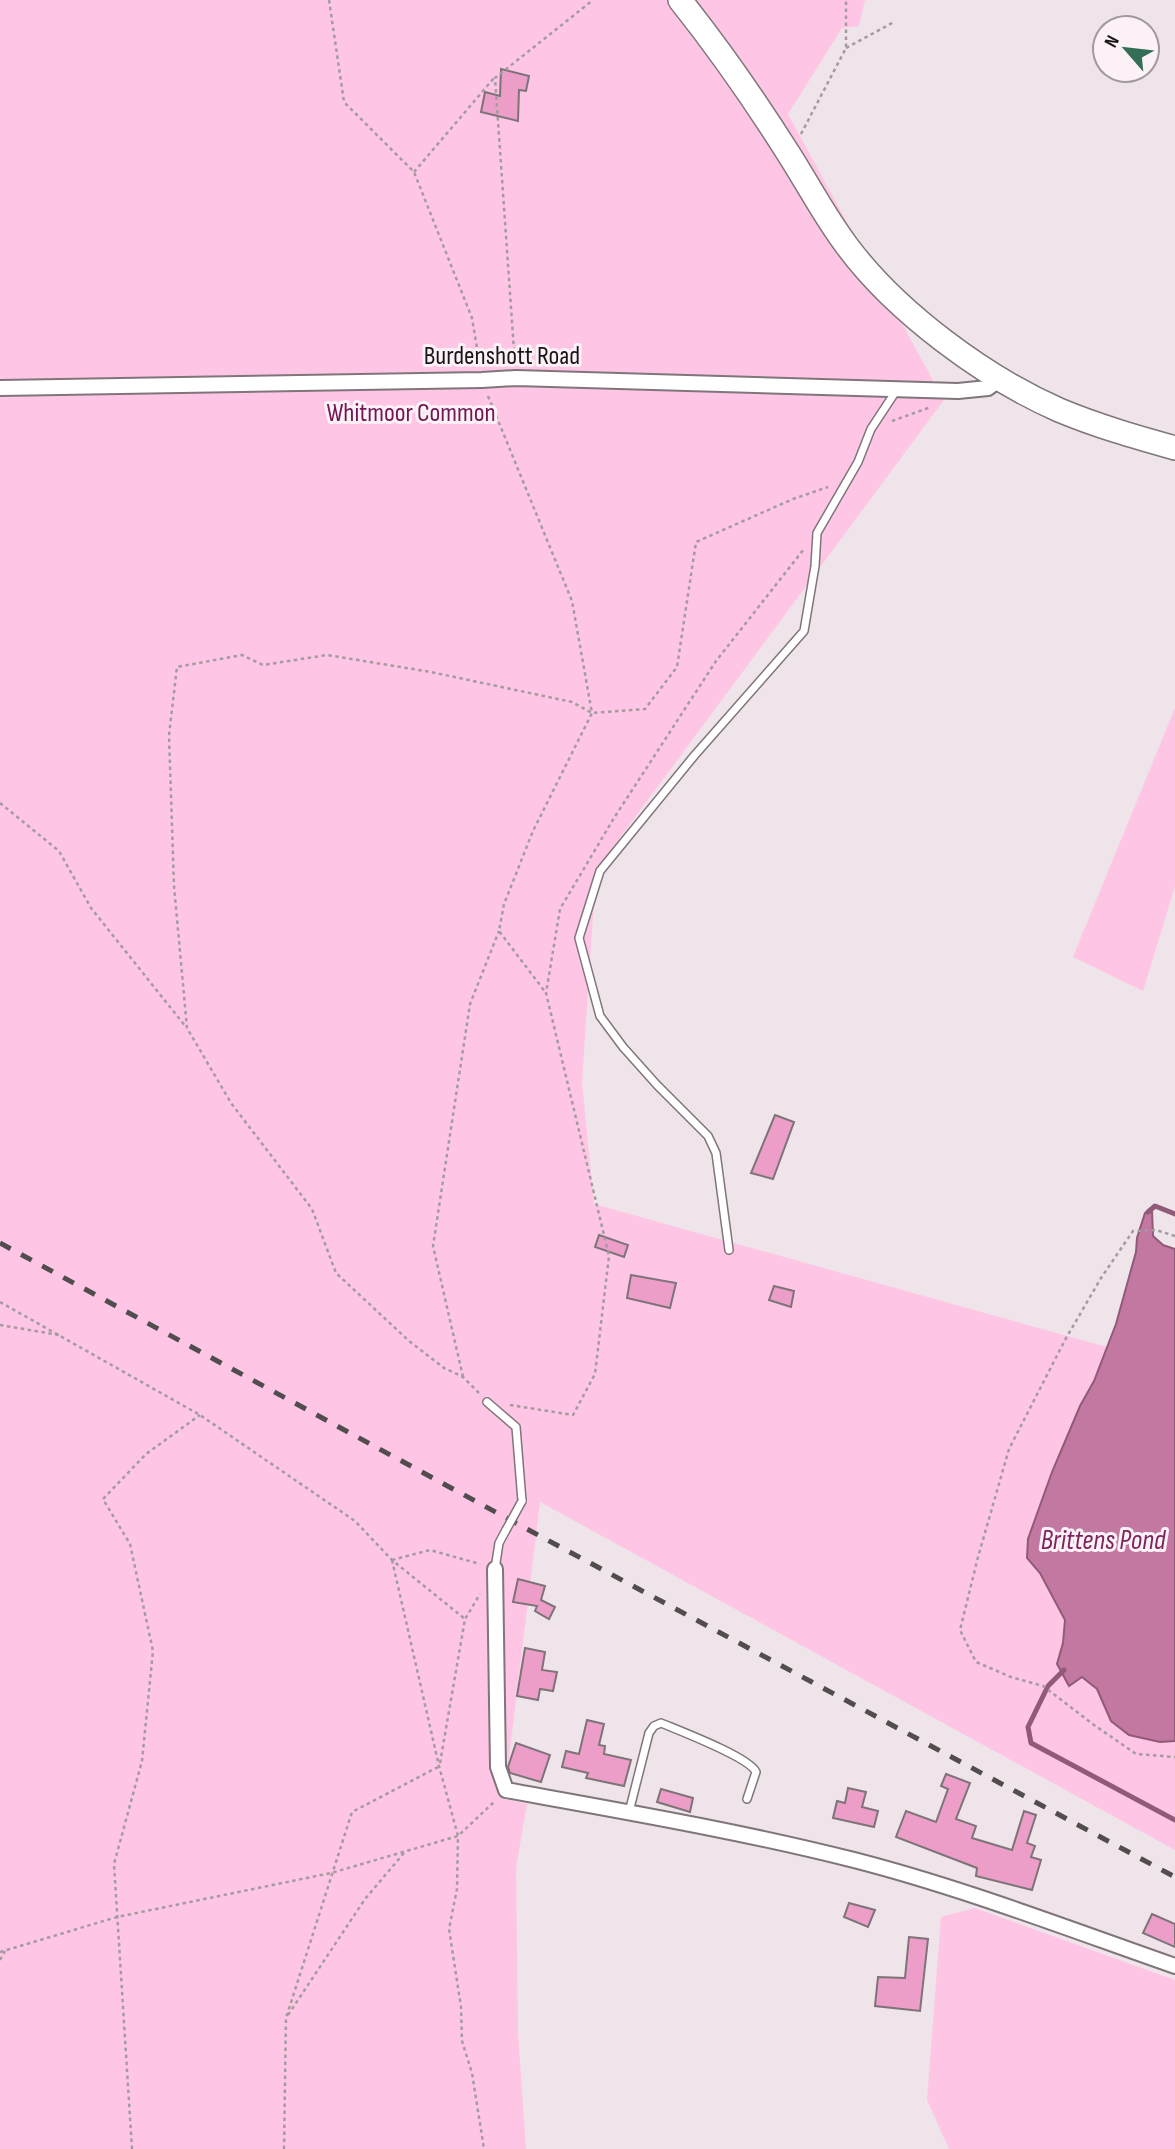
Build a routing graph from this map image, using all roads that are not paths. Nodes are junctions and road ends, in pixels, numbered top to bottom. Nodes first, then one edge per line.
1 (680, 0) edge
2 (1000, 379) junction
3 (0, 388) edge
4 (897, 390) junction
5 (1175, 448) edge
6 (729, 1250) dead end
7 (488, 1402) road end
8 (495, 1569) joint
9 (747, 1798) dead end
10 (629, 1812) junction
11 (1175, 1966) edge

1 - 2 main road
2 - 4 street, Burdenshott Road
2 - 5 main road
3 - 4 street, Burdenshott Road
4 - 6 lane
7 - 8 lane, bridge
8 - 10 street
9 - 10 lane
10 - 11 street

